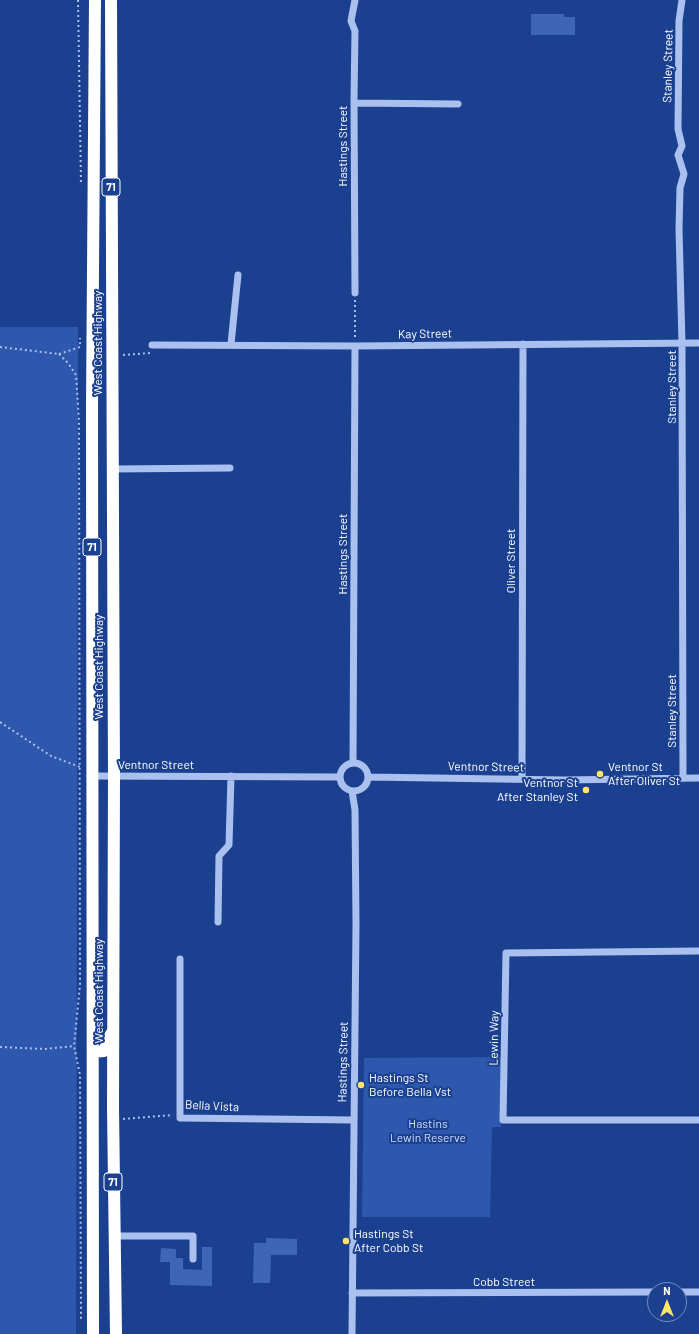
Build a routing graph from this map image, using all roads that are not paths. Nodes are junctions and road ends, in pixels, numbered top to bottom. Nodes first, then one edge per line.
1 (95, 0) edge
2 (111, 0) edge
3 (355, 0) edge
4 (682, 0) edge
5 (354, 103) junction
6 (458, 104) dead end
7 (238, 275) dead end
8 (355, 293) road end
9 (682, 343) junction
10 (699, 343) edge
11 (231, 344) junction
12 (523, 344) junction
13 (152, 345) dead end
14 (355, 346) junction
15 (92, 406) junction
16 (112, 407) junction
17 (230, 468) dead end
18 (112, 469) junction
19 (353, 763) junction
20 (92, 776) junction
21 (114, 776) junction
22 (231, 776) junction
23 (340, 777) junction
24 (368, 777) junction
25 (683, 777) junction
26 (522, 778) junction
27 (699, 778) edge
28 (352, 791) junction
29 (218, 922) dead end
30 (699, 951) edge
31 (180, 959) dead end
32 (113, 1029) junction
33 (93, 1052) junction
34 (353, 1120) junction
35 (699, 1120) edge
36 (114, 1236) junction
37 (193, 1259) dead end
38 (647, 1292) edge
39 (687, 1292) edge
40 (699, 1292) edge
41 (352, 1293) junction
42 (93, 1334) edge
43 (116, 1334) edge
44 (352, 1334) edge

1 - 15 highway, West Coast Highway / 71
2 - 16 highway, West Coast Highway / 71
3 - 5 street, Hastings Street
4 - 9 street, Stanley Street
5 - 6 street
5 - 8 street, Hastings Street
7 - 11 street
9 - 10 street, Kay Street
9 - 12 street, Kay Street
9 - 25 street, Stanley Street
11 - 13 street, Kay Street
11 - 14 street, Kay Street
12 - 14 street, Kay Street
12 - 26 street, Oliver Street
14 - 19 street, Hastings Street
15 - 16 highway
15 - 20 highway, West Coast Highway / 71
16 - 18 highway, West Coast Highway / 71
17 - 18 street
18 - 21 highway, West Coast Highway / 71
19 - 23 street
19 - 24 street
20 - 21 street, Ventnor Street
20 - 33 highway, West Coast Highway / 71
21 - 22 street, Ventnor Street
21 - 32 highway, West Coast Highway / 71
22 - 23 street, Ventnor Street
22 - 29 street
23 - 28 street
24 - 26 street, Ventnor Street
24 - 28 street
25 - 26 street, Ventnor Street
25 - 27 street, Ventnor Street
28 - 34 street, Hastings Street
30 - 35 street, Lewin Way
31 - 34 street, Bella Vista
32 - 33 highway
32 - 36 highway, West Coast Highway / 71
33 - 42 highway, West Coast Highway / 71
34 - 41 street, Hastings Street
36 - 37 street
36 - 43 highway, West Coast Highway / 71
38 - 41 street, Cobb Street
39 - 40 street
41 - 44 street, Hastings Street

